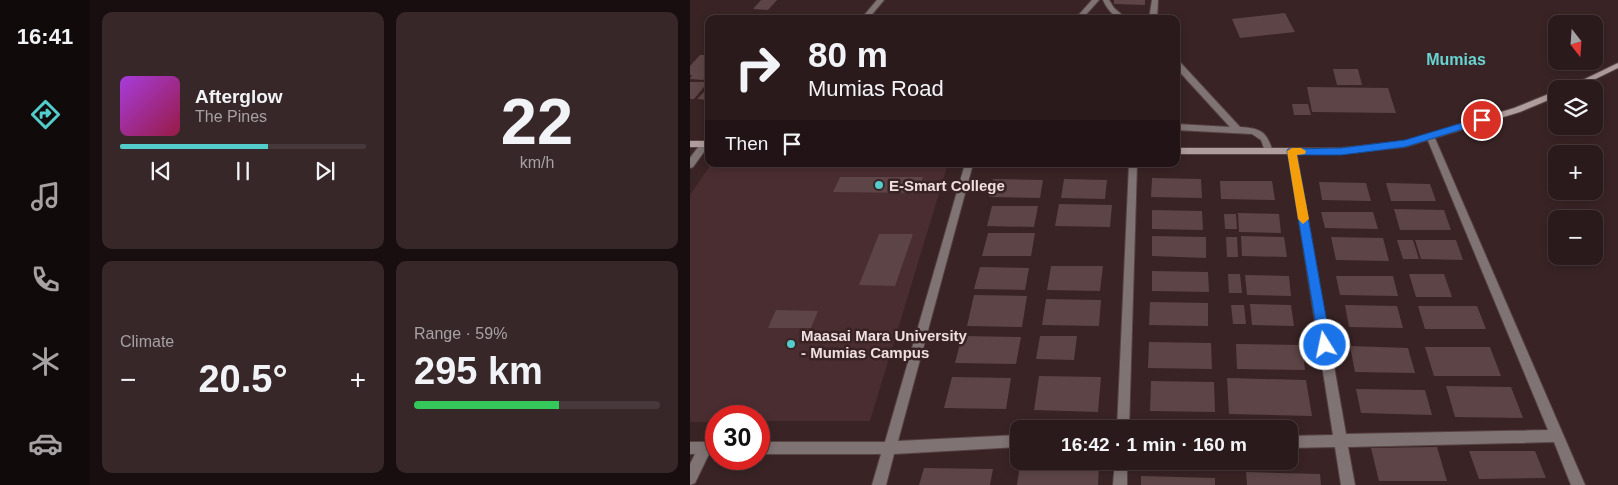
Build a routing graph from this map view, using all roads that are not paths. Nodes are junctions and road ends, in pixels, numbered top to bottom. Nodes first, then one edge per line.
1 (881, 0) edge
2 (1096, 0) edge
3 (1106, 0) edge
4 (1154, 0) edge
5 (868, 15) edge
6 (1082, 15) edge
7 (1119, 15) edge
8 (1153, 15) edge
9 (1618, 65) edge
10 (1180, 67) edge
11 (1587, 80) edge
12 (1548, 97) edge
13 (1180, 127) edge
14 (1237, 129) junction
15 (1430, 136) junction
16 (690, 144) edge
17 (705, 144) edge
18 (705, 146) edge
19 (1180, 151) edge
20 (1292, 151) junction
21 (1269, 152) junction
22 (690, 165) edge
23 (968, 167) edge
24 (1133, 167) edge
25 (1123, 420) edge
26 (1558, 436) junction
27 (1010, 441) edge
28 (1298, 442) edge
29 (1341, 442) junction
30 (690, 448) edge
31 (705, 448) edge
32 (770, 448) edge
33 (890, 448) junction
34 (705, 457) edge
35 (1121, 470) edge
36 (690, 478) edge
37 (879, 485) edge
38 (1120, 485) edge
39 (1348, 485) edge
40 (1578, 485) edge

1 - 5 street
2 - 6 street
3 - 7 street
4 - 8 street
9 - 11 street
10 - 14 street
12 - 15 street
13 - 14 street
14 - 21 street
15 - 20 street
15 - 26 street
16 - 17 street
18 - 22 street
19 - 21 street
20 - 21 street
20 - 29 street
23 - 33 street
24 - 25 street
26 - 29 street
26 - 40 street
27 - 33 street
28 - 29 street
29 - 39 street
30 - 31 street
32 - 33 street
33 - 37 street
34 - 36 street
35 - 38 street

